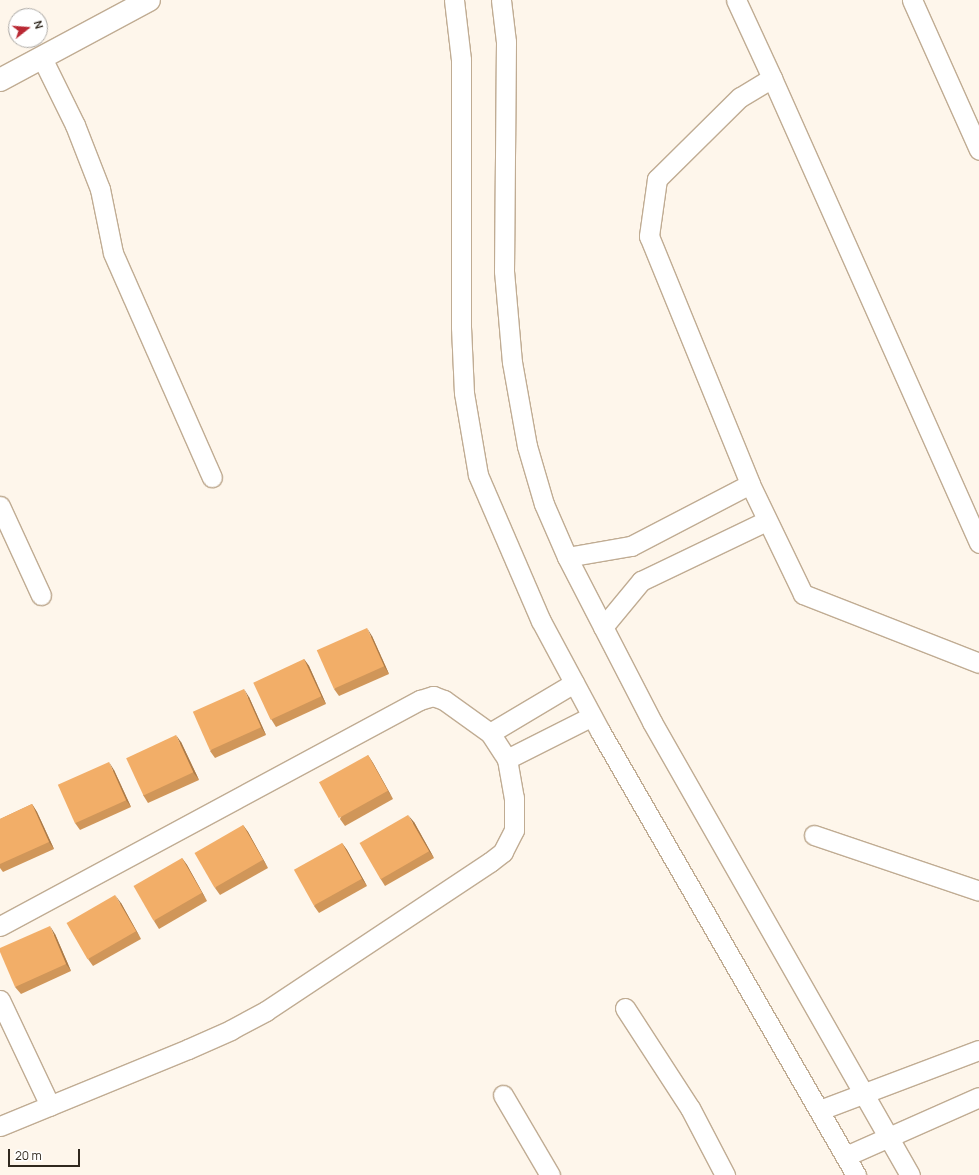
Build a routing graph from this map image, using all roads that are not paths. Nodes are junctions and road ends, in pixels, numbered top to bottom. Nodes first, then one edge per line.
1 (149, 0) edge
2 (454, 0) edge
3 (501, 0) edge
4 (736, 0) edge
5 (912, 0) edge
6 (42, 58) junction
7 (772, 78) junction
8 (0, 80) edge
9 (979, 150) edge
10 (212, 477) dead end
11 (750, 484) junction
12 (0, 506) edge
13 (766, 522) junction
14 (979, 543) edge
15 (567, 557) junction
16 (41, 595) dead end
17 (603, 627) junction
18 (979, 663) edge
19 (574, 683) junction
20 (592, 716) junction
21 (490, 733) junction
22 (507, 759) junction
23 (814, 835) dead end
24 (979, 891) edge
25 (0, 926) edge
26 (0, 1000) edge
27 (625, 1008) dead end
28 (979, 1050) edge
29 (865, 1093) junction
30 (503, 1095) dead end
31 (979, 1097) edge
32 (50, 1106) junction
33 (820, 1110) junction
34 (0, 1126) edge
35 (890, 1137) junction
36 (846, 1156) junction
37 (550, 1175) edge
38 (725, 1175) edge
39 (856, 1175) edge
40 (910, 1175) edge

1 - 6 street
2 - 19 street
3 - 15 street
4 - 7 street
5 - 9 street
6 - 8 street
6 - 10 street
7 - 11 street
7 - 14 street
11 - 13 street
11 - 15 street
12 - 16 street
13 - 17 street
13 - 18 street
15 - 17 street
17 - 29 street
19 - 20 street
19 - 21 street
20 - 22 street
20 - 33 street
21 - 22 street
21 - 25 street
22 - 32 street
23 - 24 street
26 - 32 street
27 - 38 street
28 - 29 street
29 - 33 street
29 - 35 street
30 - 37 street
31 - 35 street
32 - 34 street
33 - 36 street
35 - 36 street
35 - 40 street
36 - 39 street

